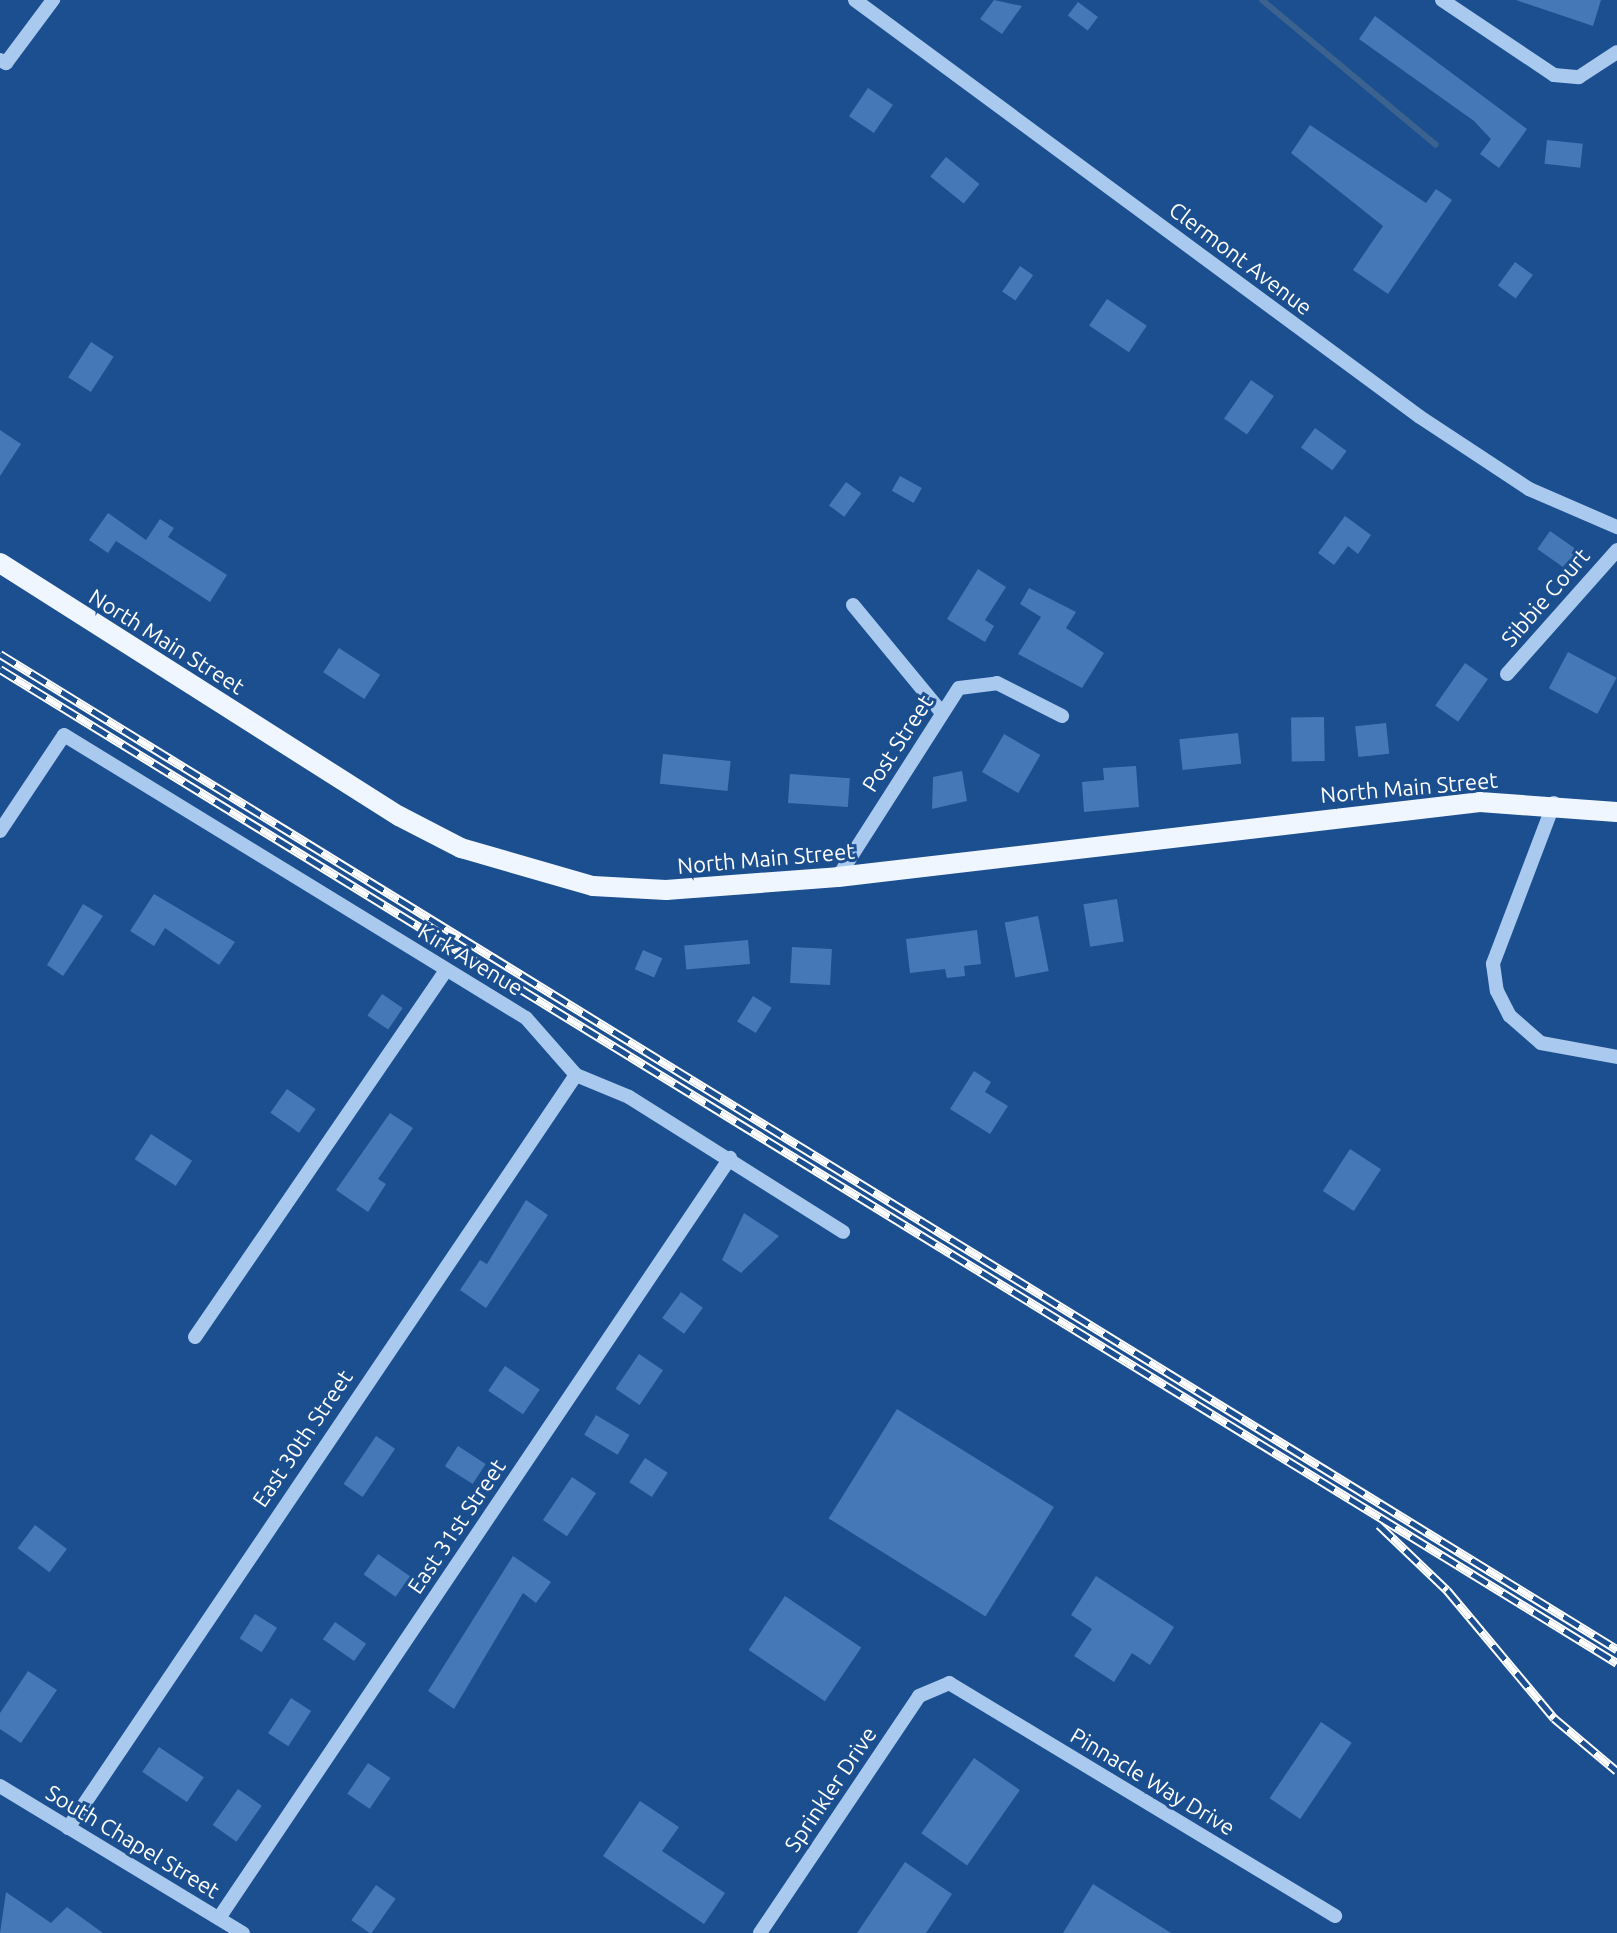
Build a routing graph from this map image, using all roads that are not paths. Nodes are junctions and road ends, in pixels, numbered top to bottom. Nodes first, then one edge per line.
1 (53, 0) edge
2 (855, 0) edge
3 (1442, 0) edge
4 (1617, 52) edge
5 (0, 60) edge
6 (1617, 527) edge
7 (1617, 550) edge
8 (0, 563) edge
9 (853, 605) dead end
10 (1507, 674) dead end
11 (942, 713) junction
12 (1062, 716) dead end
13 (1554, 803) junction
14 (1617, 812) edge
15 (0, 831) edge
16 (838, 877) junction
17 (446, 970) junction
18 (1617, 1057) edge
19 (576, 1075) junction
20 (730, 1158) junction
21 (843, 1232) dead end
22 (195, 1337) dead end
23 (949, 1683) joint
24 (0, 1786) edge
25 (68, 1828) junction
26 (1335, 1916) dead end
27 (219, 1918) junction
28 (243, 1933) edge
29 (760, 1933) edge

1 - 5 street
2 - 6 street, Clermont Avenue
3 - 4 street
7 - 10 street, Sibbie Court
8 - 16 main road, North Main Street
9 - 11 street
11 - 12 street, Post Street
11 - 16 street, Post Street
13 - 14 main road, North Main Street
13 - 16 main road, North Main Street
13 - 18 street
15 - 17 street, Kirk Avenue
17 - 19 street, Kirk Avenue
17 - 22 street
19 - 20 street, Kirk Avenue
19 - 25 street, East 30th Street
20 - 21 street, Kirk Avenue
20 - 27 street, East 31st Street
23 - 26 street, Pinnacle Way Drive
23 - 29 street, Sprinkler Drive
24 - 25 street, South Chapel Street
25 - 27 street, South Chapel Street
27 - 28 street, South Chapel Street

